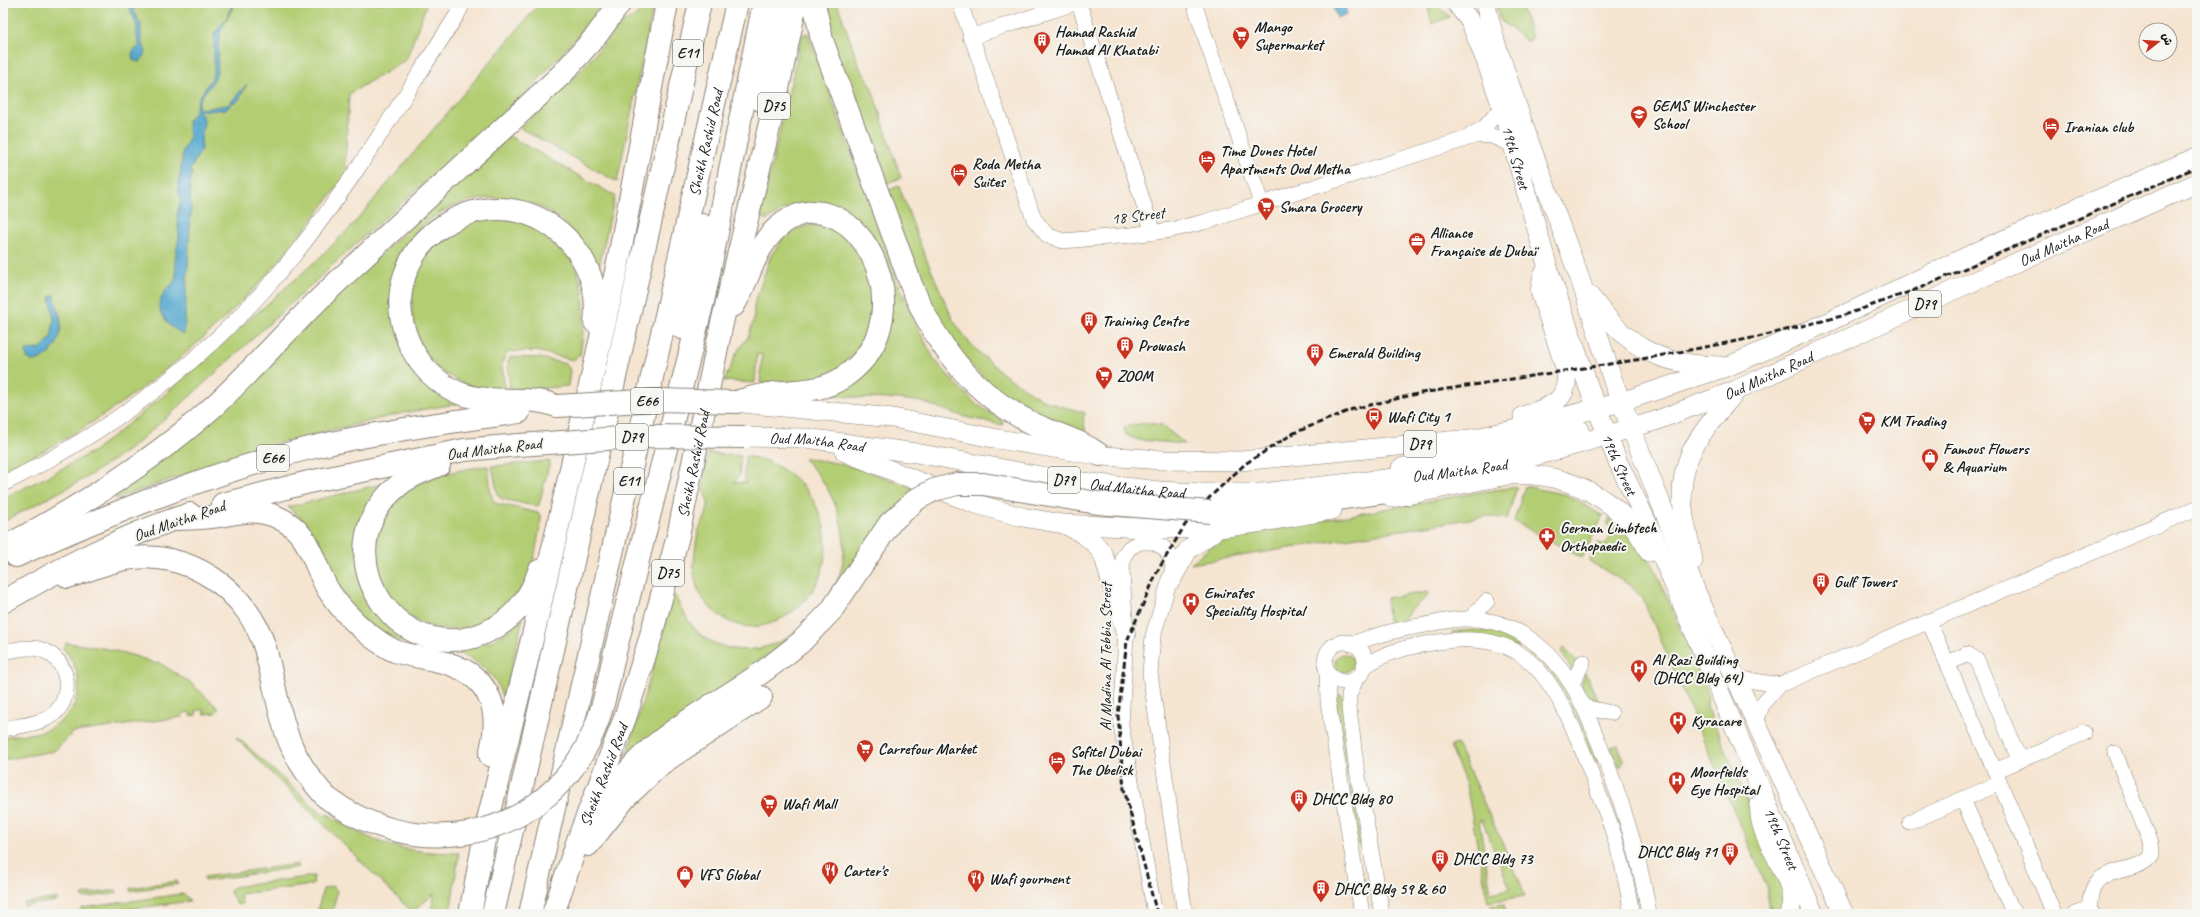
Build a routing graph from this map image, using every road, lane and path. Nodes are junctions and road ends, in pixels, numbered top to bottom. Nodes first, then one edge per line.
1 (468, 3) edge
2 (620, 3) edge
3 (667, 3) edge
4 (700, 3) edge
5 (737, 3) edge
6 (764, 3) edge
7 (778, 3) edge
8 (796, 3) edge
9 (814, 3) edge
10 (960, 3) edge
11 (1075, 3) edge
12 (1079, 3) edge
13 (1194, 3) edge
14 (1456, 3) edge
15 (1485, 3) edge
16 (460, 9) edge
17 (970, 36) junction
18 (727, 48) junction
19 (1502, 107) junction
20 (1469, 137) junction
21 (1512, 145) junction
22 (2197, 157) edge
23 (2197, 183) edge
24 (1261, 203) junction
25 (749, 208) junction
26 (1153, 232) junction
27 (1548, 268) junction
28 (1580, 279) junction
29 (722, 323) junction
30 (1729, 366) junction
31 (231, 390) junction
32 (1736, 390) junction
33 (586, 400) junction
34 (736, 402) junction
35 (1621, 402) junction
36 (557, 406) junction
37 (1602, 422) junction
38 (1631, 428) junction
39 (1492, 435) junction
40 (745, 437) joint
41 (806, 438) junction
42 (464, 450) junction
43 (1100, 455) junction
44 (3, 484) edge
45 (1407, 494) joint
46 (2197, 508) edge
47 (561, 516) junction
48 (175, 519) junction
49 (1215, 520) junction
50 (1063, 524) junction
51 (3, 531) edge
52 (643, 542) junction
53 (3, 548) edge
54 (3, 562) edge
55 (1171, 580) junction
56 (1670, 580) junction
57 (1697, 594) junction
58 (12, 596) edge
59 (1487, 601) dead end
60 (1470, 619) junction
61 (1929, 622) junction
62 (1126, 635) junction
63 (1351, 644) junction
64 (3, 652) edge
65 (1583, 662) dead end
66 (1947, 664) junction
67 (1327, 671) junction
68 (1360, 673) junction
69 (1736, 678) junction
70 (1572, 684) junction
71 (1779, 685) junction
72 (761, 697) dead end
73 (1584, 707) junction
74 (1611, 714) dead end
75 (1756, 722) junction
76 (3, 728) edge
77 (2084, 733) dead end
78 (2115, 753) dead end
79 (2019, 759) junction
80 (1587, 764) junction
81 (1998, 777) junction
82 (1762, 793) junction
83 (1963, 800) junction
84 (1627, 819) junction
85 (1910, 822) dead end
86 (588, 845) junction
87 (1354, 868) junction
88 (474, 892) junction
89 (1380, 913) edge
90 (2086, 913) edge
91 (470, 914) edge
92 (493, 914) edge
93 (530, 914) edge
94 (553, 914) edge
95 (567, 914) edge
96 (1155, 914) edge
97 (1185, 914) edge
98 (1362, 914) edge
99 (1632, 914) edge
100 (1649, 914) edge
101 (1789, 914) edge
102 (1814, 914) edge
103 (1844, 914) edge
104 (2014, 914) edge
105 (2054, 914) edge

1 - 16 street
2 - 31 highway
3 - 33 highway
4 - 92 highway, E11
5 - 18 highway, Sheikh Rashid Road / E11
6 - 52 highway
7 - 25 highway
8 - 25 highway, Sheikh Rashid Road / D75
9 - 43 highway
10 - 17 street, 18 Street
11 - 17 street
12 - 26 street
13 - 24 street
14 - 19 main road, 19th Street
15 - 28 main road, 19th Street
16 - 44 street
17 - 26 street, 18 Street
18 - 52 highway
18 - 93 highway, Sheikh Rashid Road / E11
19 - 20 street, 18 Street
19 - 21 main road, 19th Street
20 - 21 street, 18 Street
20 - 24 street, 18 Street
21 - 27 main road, 19th Street
22 - 30 main road, Oud Maitha Road / D79
23 - 32 main road, Oud Maitha Road / D79
24 - 26 street, 18 Street
25 - 29 highway, Sheikh Rashid Road / D75
27 - 37 main road, 19th Street
27 - 39 main road
28 - 30 main road
28 - 35 main road, 19th Street
29 - 34 highway
29 - 94 highway, Sheikh Rashid Road / D75
30 - 35 main road, Oud Maitha Road / D79
31 - 51 highway
31 - 53 highway
32 - 38 main road, Oud Maitha Road / D79
32 - 57 main road
33 - 36 highway
33 - 47 highway
34 - 36 highway, Oud Maitha Road / E66, bridge
34 - 43 main road, Oud Maitha Road / D79
35 - 37 main road, Oud Maitha Road / D79
35 - 38 main road, 19th Street
36 - 54 highway, Oud Maitha Road / E66
37 - 38 main road, Oud Maitha Road / D79
37 - 39 main road, Oud Maitha Road / D79
37 - 41 main road, Oud Maitha Road / D79
37 - 56 main road, 19th Street
38 - 57 main road, 19th Street
39 - 43 main road, Oud Maitha Road / D79
40 - 41 main road, Oud Maitha Road / D79
40 - 42 highway, Oud Maitha Road / D79, bridge
41 - 50 main road
42 - 47 highway
42 - 48 highway, Oud Maitha Road / E66
45 - 49 highway
45 - 56 main road
46 - 61 street
47 - 88 highway
48 - 58 highway, Oud Maitha Road / E66
48 - 88 highway
49 - 50 main road
49 - 55 main road
49 - 86 highway, bridge
50 - 62 main road
52 - 58 highway, bridge
55 - 62 street, Al Madina Al Tebbia Street
55 - 97 street, Al Madina Al Tebbia Street
56 - 82 main road, 19th Street
57 - 69 main road, 19th Street
59 - 60 street
60 - 63 street
60 - 70 street
61 - 66 street
61 - 71 street
62 - 96 street, Al Madina Al Tebbia Street
63 - 67 street
63 - 68 street
64 - 76 street
65 - 70 street
66 - 79 street
66 - 81 street
67 - 68 street
67 - 87 street
68 - 80 street
68 - 89 street
69 - 71 street
69 - 75 main road, 19th Street
70 - 73 street
71 - 75 street
72 - 86 highway
73 - 74 street
73 - 84 street
75 - 103 main road, 19th Street
77 - 79 street
78 - 90 street
79 - 81 street
80 - 84 street
80 - 99 street
81 - 83 street
81 - 105 street
82 - 101 main road
82 - 102 main road, 19th Street
83 - 85 street
83 - 104 street
84 - 100 street
86 - 95 highway
87 - 89 street
87 - 98 street
88 - 91 highway

